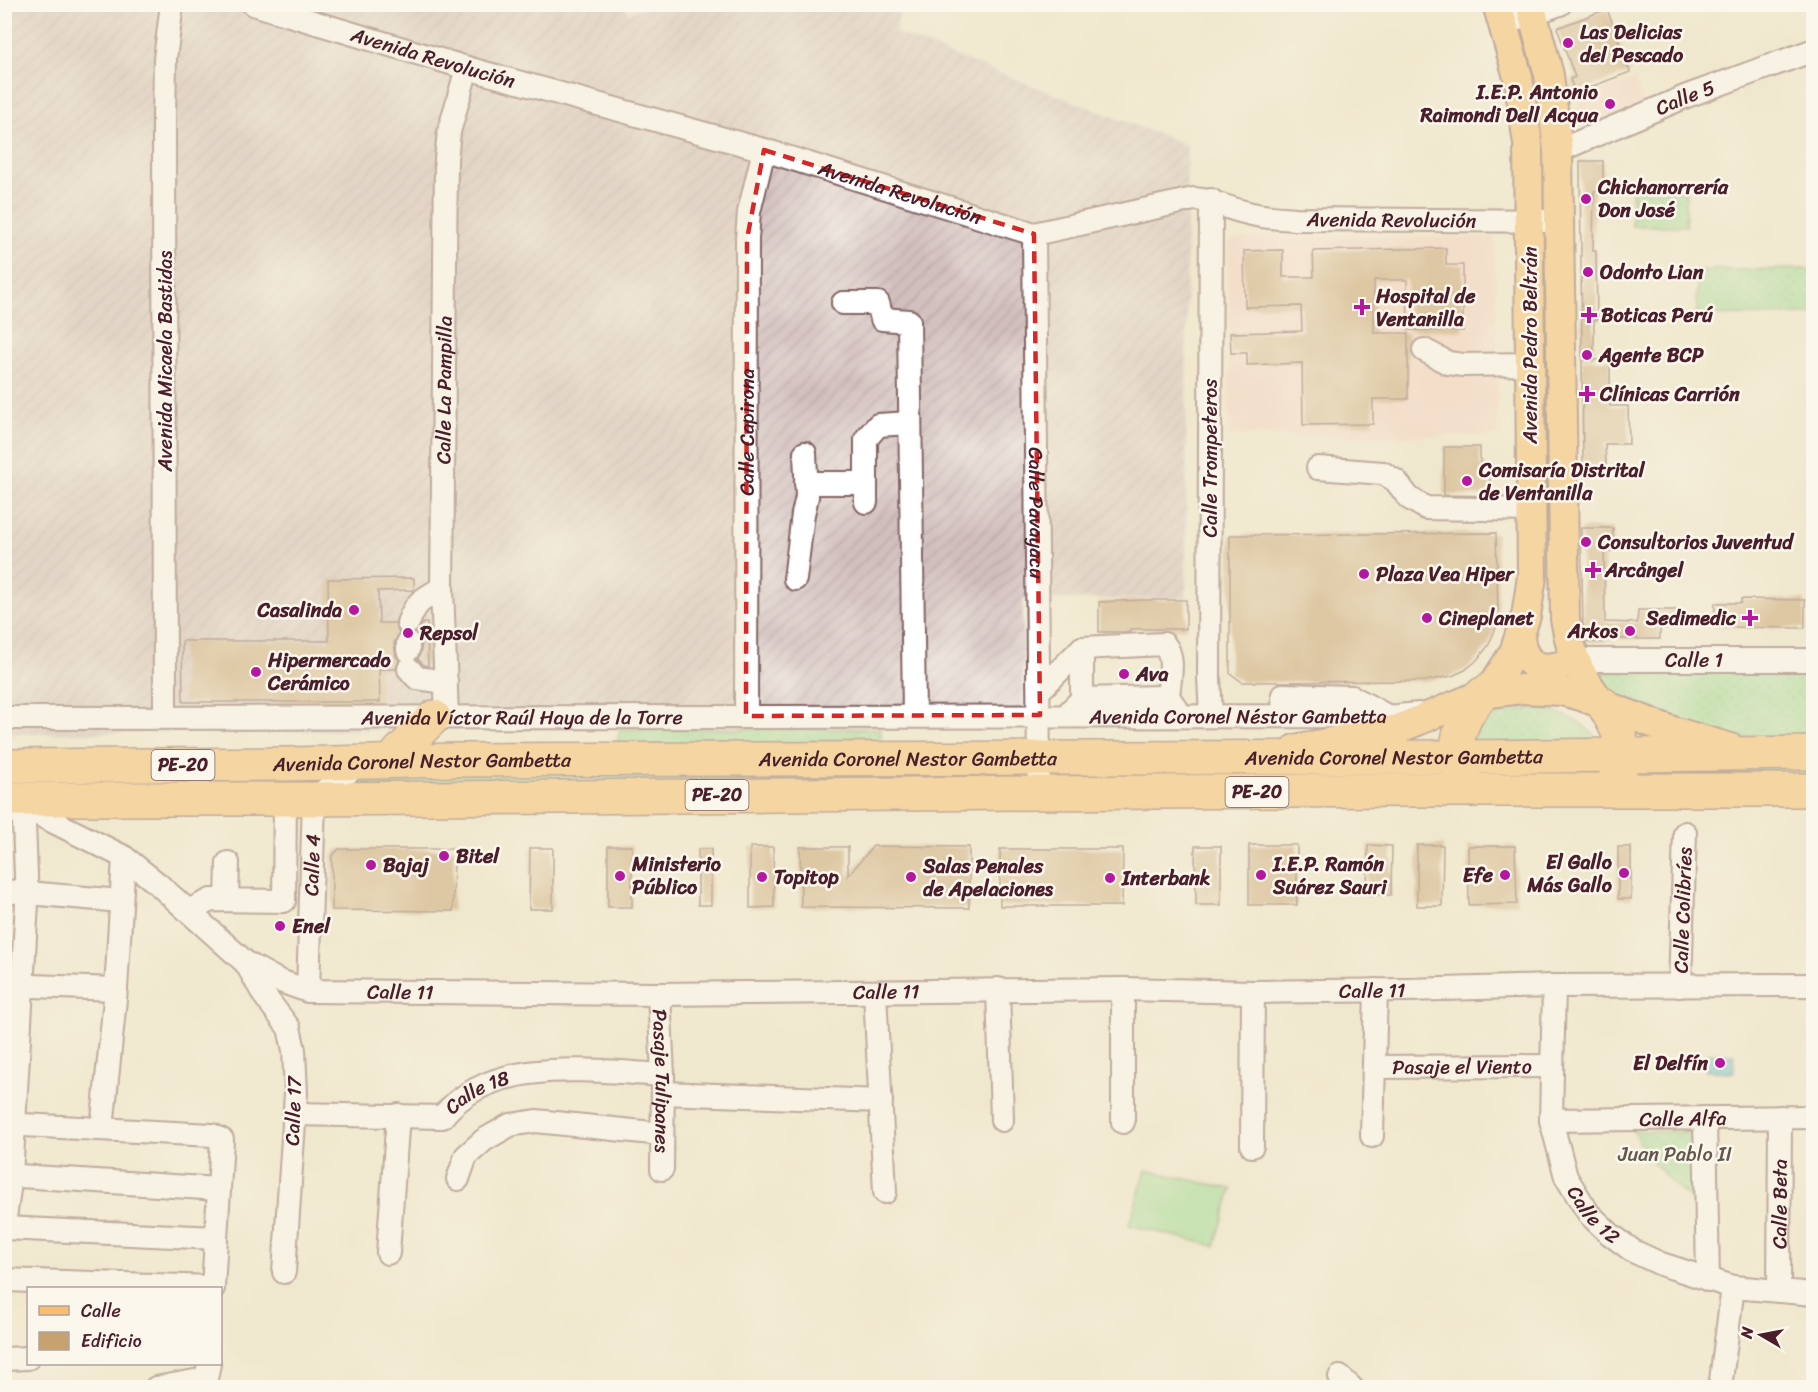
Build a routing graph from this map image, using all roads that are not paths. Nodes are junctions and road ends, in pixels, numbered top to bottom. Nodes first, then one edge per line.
1 (172, 4) edge
2 (253, 4) edge
3 (1541, 8) edge
4 (1500, 14) edge
5 (1814, 50) edge
6 (467, 68) junction
7 (764, 150) junction
8 (1558, 151) junction
9 (1210, 200) junction
10 (1560, 221) junction
11 (1530, 222) junction
12 (1034, 234) junction
13 (843, 303) dead end
14 (1424, 350) dead end
15 (1530, 364) junction
16 (910, 423) junction
17 (805, 453) dead end
18 (1318, 468) dead end
19 (806, 483) junction
20 (1532, 510) junction
21 (795, 579) dead end
22 (442, 588) junction
23 (1520, 635) junction
24 (1082, 648) junction
25 (410, 652) junction
26 (1574, 660) junction
27 (1814, 660) edge
28 (1209, 678) junction
29 (446, 682) junction
30 (1039, 691) junction
31 (1482, 694) junction
32 (1173, 697) junction
33 (1082, 699) junction
34 (1603, 704) junction
35 (1438, 712) junction
36 (1066, 715) junction
37 (432, 716) junction
38 (746, 716) junction
39 (914, 716) junction
40 (1040, 716) junction
41 (1211, 716) junction
42 (165, 717) junction
43 (4, 718) edge
44 (1748, 753) junction
45 (1814, 753) edge
46 (1624, 755) junction
47 (1257, 757) junction
48 (1456, 757) junction
49 (1040, 758) junction
50 (394, 761) junction
51 (362, 762) junction
52 (26, 766) edge
53 (1489, 790) junction
54 (1814, 790) edge
55 (1039, 792) junction
56 (25, 799) edge
57 (300, 799) junction
58 (1684, 833) dead end
59 (124, 857) junction
60 (228, 863) dead end
61 (4, 891) edge
62 (27, 893) junction
63 (227, 900) junction
64 (121, 901) junction
65 (188, 911) junction
66 (246, 963) junction
67 (1814, 985) edge
68 (14, 986) edge
69 (1554, 986) junction
70 (1680, 986) junction
71 (116, 989) junction
72 (998, 989) junction
73 (1123, 989) junction
74 (1376, 990) junction
75 (308, 991) junction
76 (875, 992) junction
77 (1253, 992) junction
78 (659, 994) junction
79 (1551, 1066) junction
80 (1374, 1067) junction
81 (663, 1084) junction
82 (881, 1101) junction
83 (294, 1114) junction
84 (398, 1115) junction
85 (1780, 1117) junction
86 (1814, 1117) edge
87 (1705, 1118) junction
88 (1002, 1120) dead end
89 (1551, 1120) junction
90 (1123, 1122) dead end
91 (9, 1125) edge
92 (102, 1129) junction
93 (662, 1134) junction
94 (1372, 1136) dead end
95 (1252, 1146) dead end
96 (662, 1169) dead end
97 (8, 1176) edge
98 (458, 1179) dead end
99 (219, 1189) junction
100 (885, 1192) dead end
101 (4, 1226) edge
102 (216, 1238) junction
103 (388, 1254) dead end
104 (284, 1272) dead end
105 (4, 1280) edge
106 (1708, 1280) junction
107 (187, 1287) edge
108 (213, 1287) edge
109 (1733, 1287) junction
110 (1779, 1291) junction
111 (1814, 1294) edge
112 (27, 1358) edge
113 (4, 1359) edge
114 (209, 1365) edge
115 (156, 1388) edge
116 (1720, 1388) edge

1 - 42 street, Avenida Micaela Bastidas
2 - 6 street, Avenida Revolución
3 - 4 street
3 - 8 main road, Avenida Pedro Beltrán
4 - 11 main road, Avenida Pedro Beltrán
5 - 8 street, Calle 5
6 - 7 street, Avenida Revolución
6 - 22 street, Calle La Pampilla
7 - 12 street, Avenida Revolución
7 - 38 street, Calle Capirona
8 - 10 main road, Avenida Pedro Beltrán
9 - 11 street, Avenida Revolución
9 - 12 street, Avenida Revolución
9 - 28 street, Calle Trompeteros
10 - 11 street, Avenida Revolución
10 - 26 main road, Avenida Pedro Beltrán
11 - 15 main road, Avenida Pedro Beltrán
12 - 30 street, Calle Pavayacu
13 - 16 street
14 - 15 street
15 - 20 main road, Avenida Pedro Beltrán
16 - 19 street
16 - 39 street
17 - 19 street
18 - 20 street
19 - 21 street
20 - 23 main road, Avenida Pedro Beltrán
22 - 25 street
22 - 29 street, Calle La Pampilla
23 - 26 main road
23 - 31 main road, Avenida Pedro Beltrán
24 - 30 street
24 - 32 street
24 - 33 street
25 - 29 street
25 - 37 street
26 - 27 street, Calle 1
26 - 34 main road, Avenida Pedro Beltrán
28 - 32 street
28 - 41 street, Calle Trompeteros
29 - 37 street, Calle La Pampilla
30 - 40 street, Calle Pavayacu
31 - 34 main road
31 - 35 main road, Avenida Pedro Beltrán
31 - 48 highway
32 - 33 street
32 - 36 street, Avenida Coronel Néstor Gambetta
32 - 41 street, Avenida Coronel Néstor Gambetta
33 - 36 street
34 - 44 main road
34 - 46 highway
35 - 41 street, Avenida Coronel Néstor Gambetta
35 - 47 main road, Avenida Pedro Beltrán
36 - 40 street, Avenida Coronel Néstor Gambetta
37 - 38 street, Avenida Víctor Raúl Haya de la Torre
37 - 42 street, Avenida Víctor Raúl Haya de la Torre
37 - 50 highway
38 - 39 street, Avenida Víctor Raúl Haya de la Torre
39 - 40 street, Avenida Víctor Raúl Haya de la Torre
40 - 49 street, Calle Pavayacu
42 - 43 street, Avenida Víctor Raúl Haya de la Torre
44 - 45 highway, Avenida Coronel Nestor Gambetta / PE-20
44 - 46 highway, Avenida Coronel Nestor Gambetta / PE-20
46 - 48 highway, Avenida Coronel Nestor Gambetta / PE-20
46 - 53 highway
47 - 48 highway, Avenida Coronel Nestor Gambetta / PE-20
47 - 49 highway, Avenida Coronel Nestor Gambetta / PE-20
48 - 53 highway
49 - 50 highway, Avenida Coronel Nestor Gambetta / PE-20
49 - 55 street, Calle Pavayacu
50 - 51 highway, Avenida Coronel Nestor Gambetta / PE-20
51 - 52 highway, Avenida Coronel Nestor Gambetta / PE-20
51 - 57 street
52 - 56 highway
53 - 54 highway, Avenida Coronel Nestor Gambetta / PE-20
53 - 55 highway, Avenida Coronel Nestor Gambetta / PE-20
55 - 57 highway, Avenida Coronel Nestor Gambetta / PE-20
56 - 57 highway, Avenida Coronel Nestor Gambetta / PE-20
56 - 59 street, Calle 11
56 - 62 street
57 - 63 street
57 - 75 street, Calle 4
58 - 70 street, Calle Colibríes
59 - 64 street
59 - 65 street, Calle 11
60 - 63 street
61 - 62 street
62 - 64 street
62 - 68 street
63 - 65 street
64 - 71 street
65 - 66 street, Calle 11
66 - 75 street, Calle 11
66 - 83 street, Calle 17
67 - 70 street, Calle 11
68 - 71 street
68 - 91 street
69 - 70 street, Calle 11
69 - 74 street, Calle 11
69 - 79 street, Calle 12
71 - 92 street
72 - 73 street, Calle 11
72 - 76 street, Calle 11
72 - 88 street
73 - 77 street, Calle 11
73 - 90 street
74 - 77 street, Calle 11
74 - 80 street
75 - 78 street, Calle 11
76 - 78 street, Calle 11
76 - 82 street
77 - 95 street
78 - 81 street, Pasaje Tulipanes
79 - 80 street, Pasaje el Viento
79 - 89 street, Calle 12
80 - 94 street
81 - 82 street, Calle 18
81 - 84 street, Calle 18
81 - 93 street, Pasaje Tulipanes
82 - 100 street
83 - 84 street, Calle 18
83 - 104 street, Calle 17
84 - 103 street
85 - 86 street, Calle Alfa
85 - 87 street, Calle Alfa
85 - 110 street, Calle Beta
87 - 89 street, Calle Alfa
87 - 106 street
89 - 106 street, Calle 12
91 - 92 street
91 - 97 street
92 - 99 street
93 - 96 street, Pasaje Tulipanes
93 - 98 street
97 - 99 street
97 - 101 street
99 - 102 street
101 - 102 street
102 - 108 street
105 - 107 street
106 - 109 street, Calle 12
109 - 110 street, Calle 12
109 - 116 street
110 - 111 street, Calle 12
112 - 113 street
114 - 115 street

